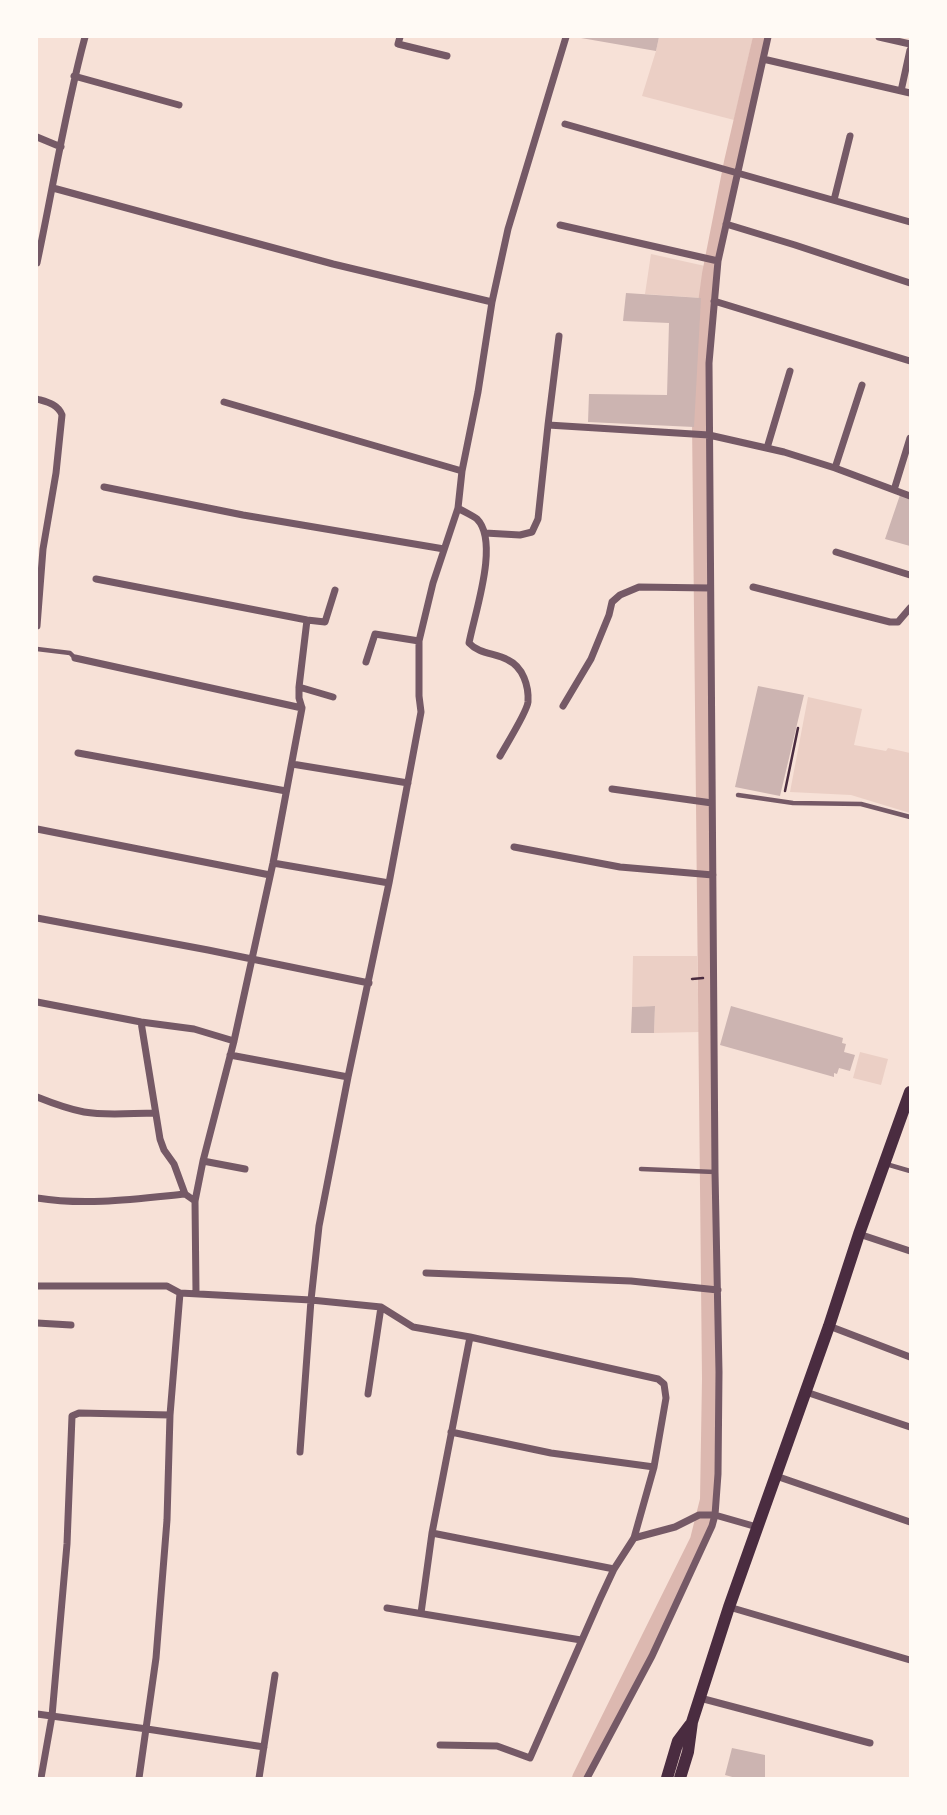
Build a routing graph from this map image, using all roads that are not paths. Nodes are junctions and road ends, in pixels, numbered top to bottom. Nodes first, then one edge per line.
1 (85, 37) edge
2 (400, 37) edge
3 (566, 37) edge
4 (768, 37) edge
5 (879, 37) edge
6 (910, 44) edge
7 (910, 50) edge
8 (447, 56) dead end
9 (763, 59) junction
10 (74, 76) junction
11 (901, 91) junction
12 (910, 93) edge
13 (180, 106) dead end
14 (565, 124) dead end
15 (850, 136) dead end
16 (37, 137) edge
17 (61, 148) junction
18 (736, 173) junction
19 (53, 188) junction
20 (834, 200) junction
21 (910, 222) edge
22 (726, 224) junction
23 (560, 225) dead end
24 (40, 234) edge
25 (714, 260) junction
26 (37, 263) edge
27 (910, 283) edge
28 (714, 301) junction
29 (492, 302) junction
30 (559, 336) dead end
31 (910, 361) edge
32 (790, 371) dead end
33 (862, 385) dead end
34 (37, 399) edge
35 (224, 402) dead end
36 (548, 425) junction
37 (703, 435) junction
38 (910, 438) edge
39 (767, 448) junction
40 (835, 468) junction
41 (462, 471) junction
42 (104, 487) dead end
43 (894, 490) junction
44 (910, 496) edge
45 (458, 508) junction
46 (485, 533) junction
47 (444, 549) junction
48 (836, 552) dead end
49 (910, 575) edge
50 (96, 579) dead end
51 (752, 587) dead end
52 (705, 588) junction
53 (335, 590) dead end
54 (910, 606) edge
55 (307, 620) junction
56 (37, 626) edge
57 (419, 641) junction
58 (37, 649) edge
59 (75, 658) joint
60 (366, 662) dead end
61 (299, 687) junction
62 (333, 697) dead end
63 (564, 706) dead end
64 (302, 708) junction
65 (78, 753) dead end
66 (500, 756) dead end
67 (292, 764) junction
68 (408, 783) junction
69 (612, 789) dead end
70 (286, 791) junction
71 (738, 795) dead end
72 (707, 802) junction
73 (910, 817) edge
74 (37, 829) edge
75 (514, 847) dead end
76 (273, 863) junction
77 (270, 875) junction
78 (707, 875) junction
79 (389, 883) junction
80 (37, 918) edge
81 (251, 960) junction
82 (369, 983) junction
83 (37, 1002) edge
84 (141, 1022) junction
85 (234, 1041) junction
86 (230, 1055) junction
87 (348, 1077) junction
88 (910, 1091) edge
89 (37, 1097) edge
90 (155, 1112) junction
91 (202, 1161) junction
92 (885, 1164) junction
93 (245, 1169) dead end
94 (641, 1170) dead end
95 (910, 1171) edge
96 (713, 1172) junction
97 (185, 1194) junction
98 (37, 1198) edge
99 (195, 1201) junction
100 (859, 1234) junction
101 (910, 1251) edge
102 (426, 1273) dead end
103 (37, 1286) edge
104 (715, 1290) junction
105 (180, 1293) junction
106 (196, 1293) junction
107 (311, 1300) junction
108 (381, 1307) junction
109 (37, 1323) edge
110 (71, 1325) dead end
111 (829, 1326) junction
112 (470, 1337) junction
113 (910, 1357) edge
114 (806, 1392) junction
115 (368, 1394) dead end
116 (170, 1415) junction
117 (910, 1427) edge
118 (451, 1432) junction
119 (300, 1452) dead end
120 (654, 1467) junction
121 (776, 1476) junction
122 (713, 1515) junction
123 (910, 1522) edge
124 (757, 1527) junction
125 (432, 1533) junction
126 (634, 1538) junction
127 (614, 1569) junction
128 (729, 1607) junction
129 (387, 1608) dead end
130 (421, 1613) junction
131 (581, 1640) junction
132 (910, 1660) edge
133 (275, 1675) dead end
134 (700, 1699) junction
135 (37, 1714) edge
136 (52, 1716) junction
137 (692, 1722) junction
138 (147, 1729) junction
139 (870, 1743) dead end
140 (440, 1745) dead end
141 (264, 1747) junction
142 (41, 1778) edge
143 (139, 1778) edge
144 (259, 1778) edge
145 (587, 1778) edge
146 (667, 1778) edge
147 (680, 1778) edge

1 - 10 street
2 - 8 street
3 - 29 street
4 - 9 street
5 - 6 street
7 - 11 street
9 - 11 street
9 - 18 street
10 - 13 street
10 - 17 street
11 - 12 street
14 - 18 street
15 - 20 street
16 - 17 street
17 - 19 street
18 - 20 street
18 - 22 street
19 - 24 street
19 - 29 street
20 - 21 street
22 - 25 street
22 - 27 street
23 - 25 street
24 - 26 street
25 - 28 street
28 - 31 street
28 - 37 street
29 - 41 street
30 - 36 street
32 - 39 street
33 - 40 street
34 - 56 street
35 - 41 street
36 - 37 street
36 - 46 street
37 - 39 street
37 - 52 street
38 - 43 street
39 - 40 street
40 - 43 street
41 - 45 street
42 - 47 street
43 - 44 street
45 - 46 street
45 - 47 street
46 - 66 street
47 - 57 street
48 - 49 street
50 - 55 street
51 - 54 street
52 - 63 street
52 - 72 street
53 - 55 street
55 - 61 street
57 - 60 street
57 - 68 street
58 - 59 lane
59 - 64 street
61 - 62 street
61 - 64 street
64 - 67 street
65 - 70 street
67 - 68 street
67 - 70 street
68 - 79 street
69 - 72 street
70 - 76 street
71 - 73 lane
72 - 78 street
74 - 77 street
75 - 78 street
76 - 77 street
76 - 79 street
77 - 81 street
78 - 96 street
79 - 82 street
80 - 81 street
81 - 82 street
81 - 85 street
82 - 87 street
83 - 84 street
84 - 85 street
84 - 90 street
85 - 86 street
86 - 87 street
86 - 91 street
87 - 107 street
88 - 92 main road
89 - 90 street
90 - 97 street
91 - 93 street
91 - 99 street
92 - 95 lane
92 - 100 main road
94 - 96 lane
96 - 104 street
97 - 98 street
97 - 99 street
99 - 106 street
100 - 101 street
100 - 111 main road
102 - 104 street
103 - 105 street
104 - 122 street
105 - 106 street
105 - 116 street
106 - 107 street
107 - 108 street
107 - 119 street
108 - 112 street
108 - 115 street
109 - 110 street
111 - 113 street
111 - 114 main road
112 - 118 street
112 - 120 street
114 - 117 street
114 - 121 main road
116 - 136 street
116 - 138 street
118 - 120 street
118 - 125 street
120 - 126 street
121 - 123 street
121 - 124 main road
122 - 124 street
122 - 126 street
122 - 145 street
124 - 128 main road
125 - 127 street
125 - 130 street
126 - 127 street
127 - 131 street
128 - 132 street
128 - 134 main road
129 - 130 street
130 - 131 street
131 - 140 street
133 - 141 street
134 - 137 main road
134 - 139 street
135 - 136 street
136 - 138 street
136 - 142 street
137 - 146 main road
137 - 147 main road
138 - 141 street
138 - 143 street
141 - 144 street

